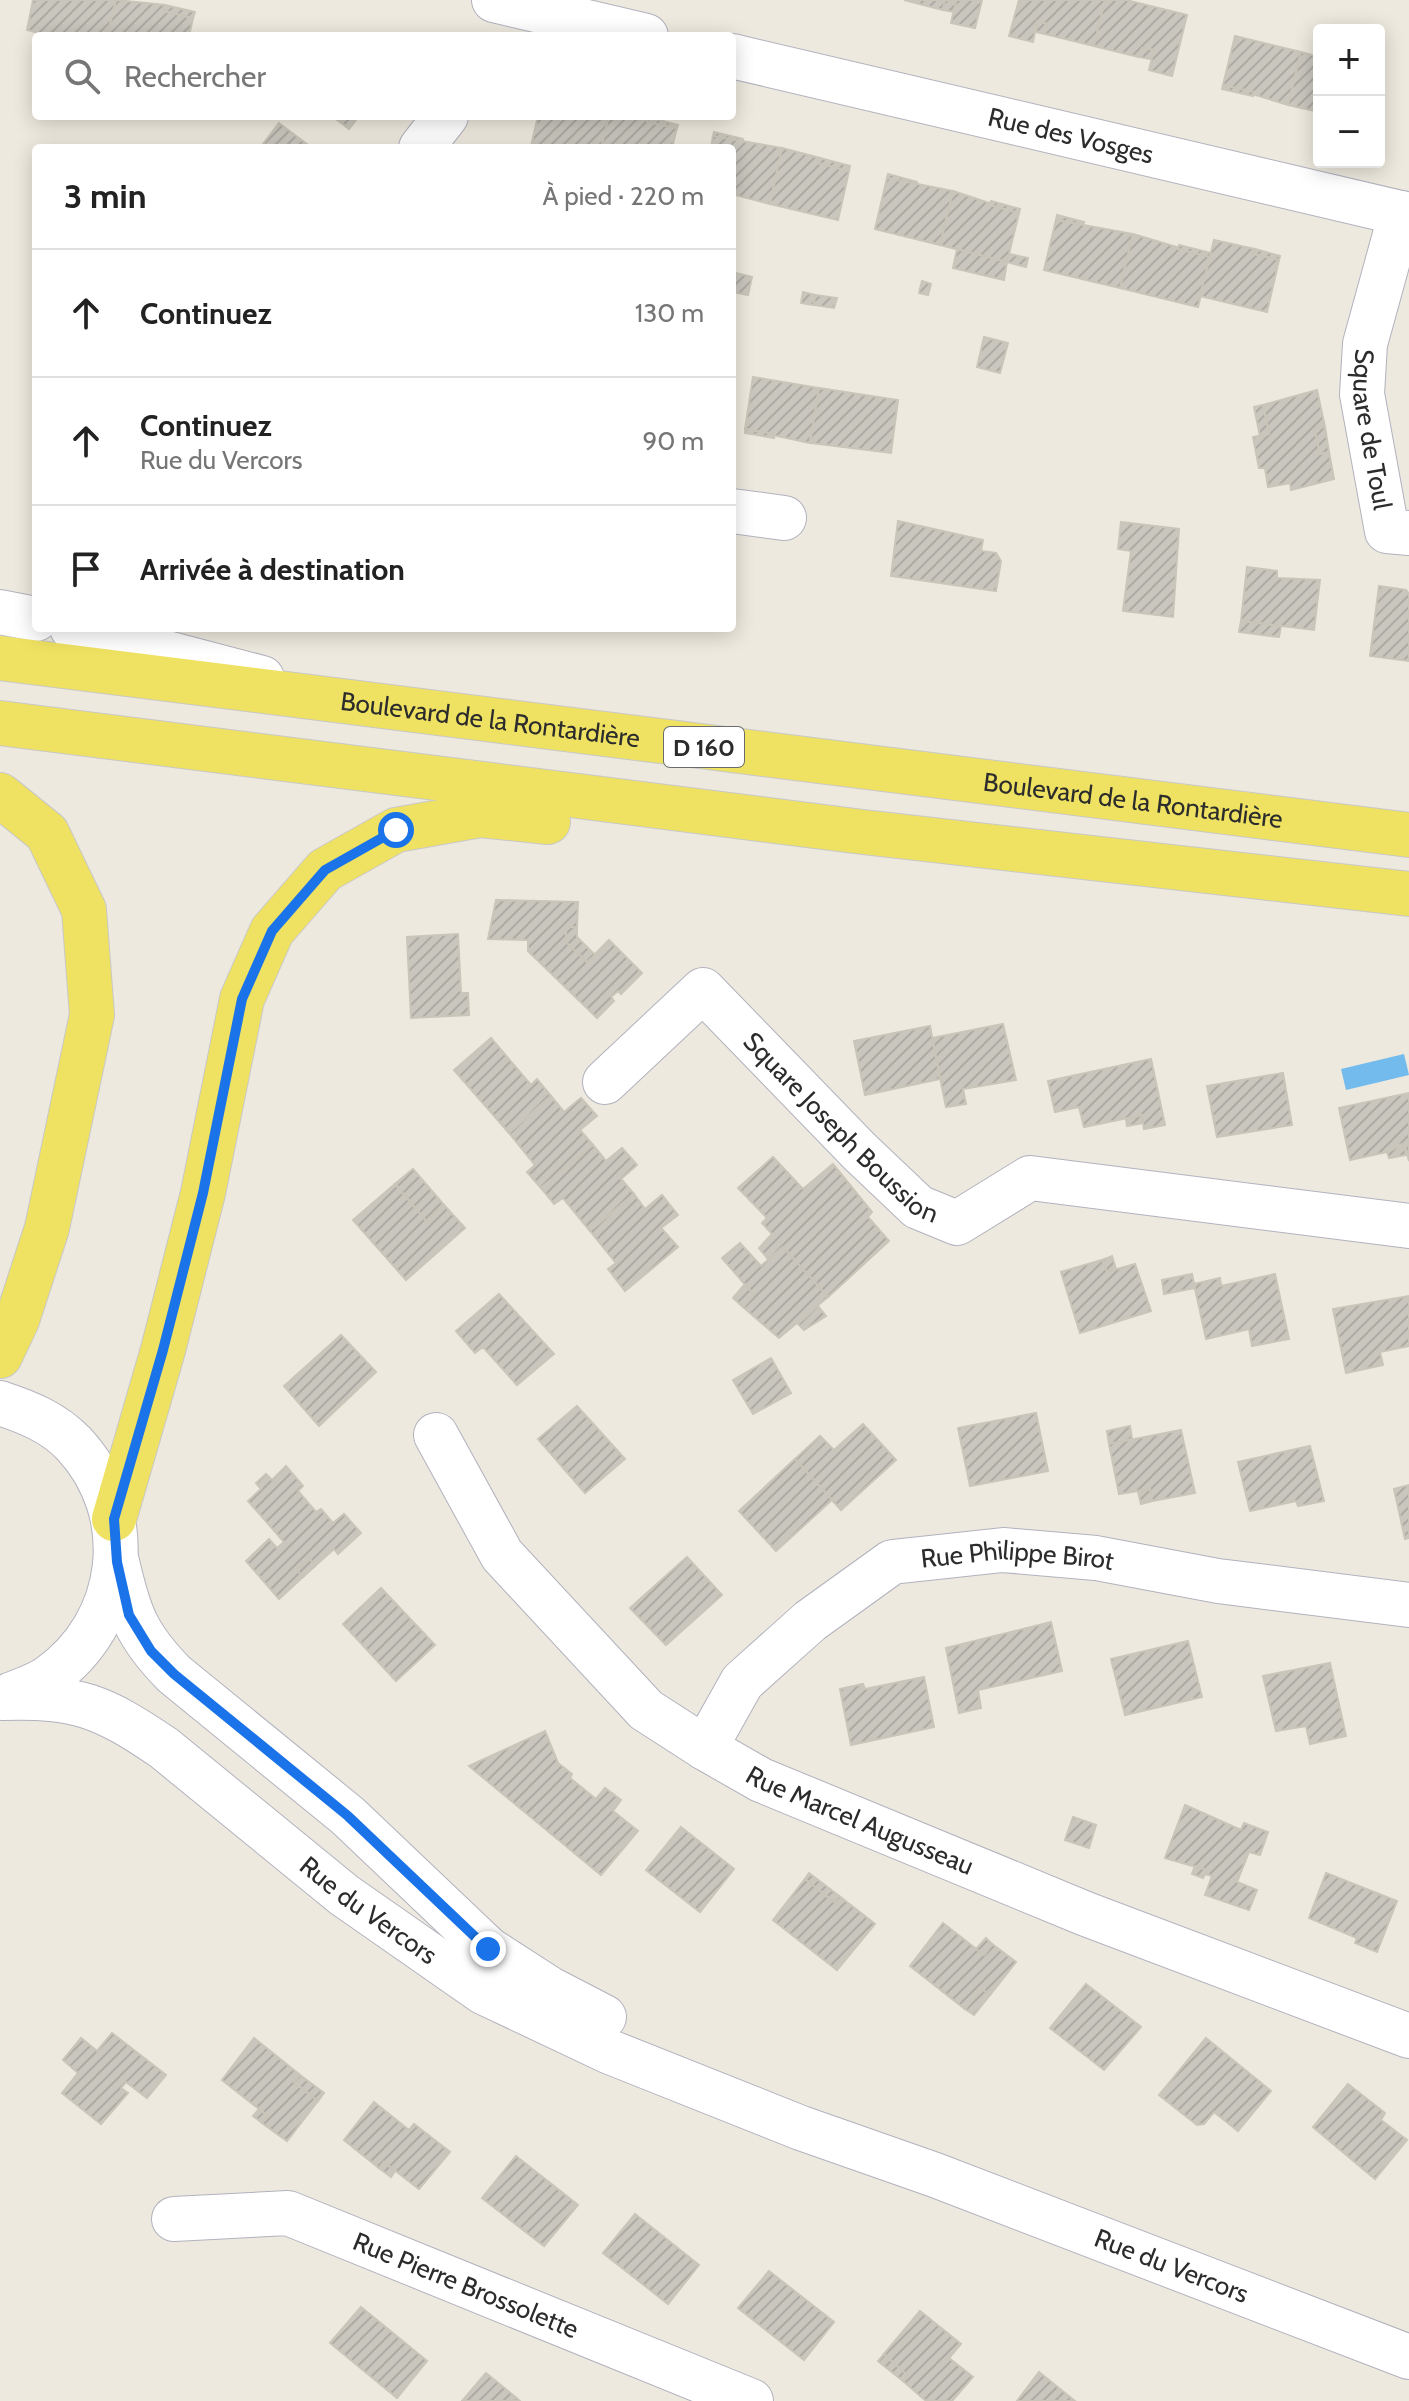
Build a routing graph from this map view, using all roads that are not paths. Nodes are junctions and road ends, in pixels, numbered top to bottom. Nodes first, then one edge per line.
1 (507, 15) edge
2 (620, 32) edge
3 (736, 57) edge
4 (443, 120) edge
5 (424, 144) edge
6 (1405, 214) edge
7 (736, 512) edge
8 (784, 518) dead end
9 (1409, 533) edge
10 (0, 612) edge
11 (32, 618) edge
12 (87, 632) edge
13 (0, 658) edge
14 (345, 702) junction
15 (0, 723) edge
16 (0, 795) edge
17 (863, 832) junction
18 (1409, 835) edge
19 (1409, 894) edge
20 (605, 1082) dead end
21 (1409, 1226) edge
22 (0, 1356) edge
23 (0, 1403) edge
24 (436, 1435) dead end
25 (114, 1519) junction
26 (117, 1562) junction
27 (1409, 1605) edge
28 (2, 1698) edge
29 (705, 1748) junction
30 (1409, 2036) edge
31 (935, 2175) junction
32 (174, 2219) dead end
33 (1409, 2357) edge
34 (751, 2401) edge

1 - 2 street
3 - 6 street, Rue des Vosges
4 - 5 street
6 - 9 street, Square de Toul
7 - 8 street
10 - 11 street
12 - 14 street
13 - 14 main road, Boulevard de la Rontardière / D 160
14 - 18 main road, Boulevard de la Rontardière / D 160
15 - 17 main road
16 - 22 main road
17 - 19 main road
17 - 25 main road
20 - 21 street, Square Joseph Boussion
23 - 25 street
24 - 29 street, Rue Marcel Augusseau
25 - 26 street
26 - 28 street
26 - 31 street, Rue du Vercors
27 - 29 street, Rue Philippe Birot
28 - 31 street, Rue du Vercors
29 - 30 street, Rue Marcel Augusseau
31 - 33 street, Rue du Vercors
32 - 34 street, Rue Pierre Brossolette

